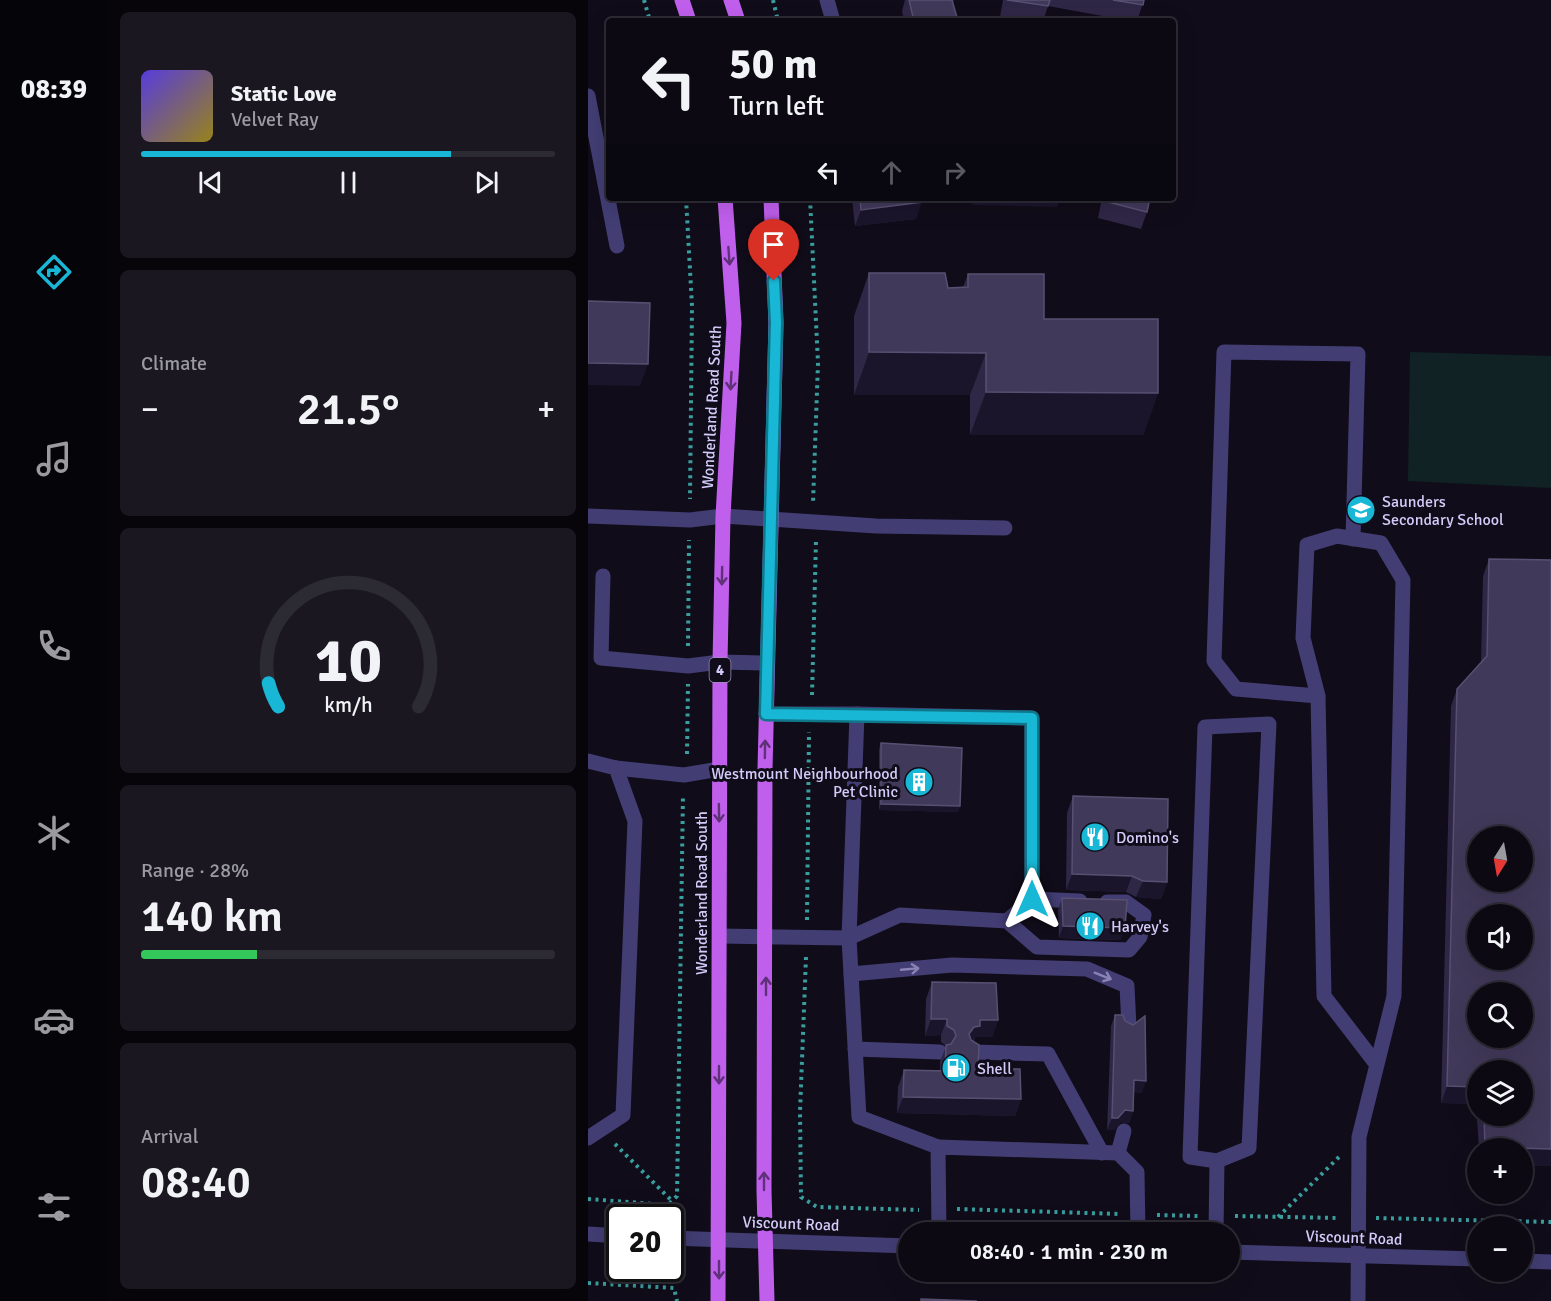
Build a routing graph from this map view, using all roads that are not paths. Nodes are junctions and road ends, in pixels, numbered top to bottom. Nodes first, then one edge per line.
1 (682, 0) edge
2 (731, 0) edge
3 (827, 0) edge
4 (688, 18) edge
5 (737, 18) edge
6 (832, 18) edge
7 (588, 96) edge
8 (606, 189) edge
9 (608, 201) edge
10 (725, 201) edge
11 (771, 201) edge
12 (617, 246) dead end
13 (588, 516) edge
14 (723, 516) junction
15 (769, 517) junction
16 (1005, 528) dead end
17 (1353, 539) junction
18 (603, 576) dead end
19 (720, 662) junction
20 (766, 663) junction
21 (1318, 696) junction
22 (766, 714) junction
23 (857, 714) junction
24 (588, 760) edge
25 (616, 768) junction
26 (718, 769) junction
27 (1032, 899) junction
28 (1007, 921) junction
29 (720, 936) junction
30 (767, 936) junction
31 (849, 938) junction
32 (851, 974) junction
33 (1129, 1027) edge
34 (855, 1049) junction
35 (940, 1052) dead end
36 (973, 1052) edge
37 (1377, 1065) junction
38 (1124, 1131) dead end
39 (594, 1134) edge
40 (938, 1147) junction
41 (1102, 1153) junction
42 (1118, 1153) junction
43 (1217, 1161) junction
44 (939, 1222) edge
45 (1137, 1222) edge
46 (1215, 1222) edge
47 (588, 1234) edge
48 (606, 1235) edge
49 (684, 1238) edge
50 (719, 1239) junction
51 (767, 1240) junction
52 (898, 1246) edge
53 (1240, 1252) edge
54 (1359, 1254) junction
55 (1467, 1259) edge
56 (1533, 1261) edge
57 (1551, 1262) edge
58 (718, 1301) edge
59 (767, 1301) edge
60 (1358, 1301) edge

1 - 4 main road
2 - 5 main road
3 - 6 street
7 - 8 street
9 - 12 street
10 -> 14 main road, Wonderland Road South / 4
11 - 15 main road
13 - 14 street
14 - 15 street
14 -> 19 main road, Wonderland Road South / 4
15 - 16 street
15 - 20 main road
17 - 21 street
17 - 21 street
17 - 37 street
18 - 19 street
19 - 20 street
19 - 26 main road, Wonderland Road South / 4
20 - 22 main road
21 - 37 street
22 - 23 street
30 -> 22 main road
23 - 27 street
23 - 31 street
24 - 25 street
25 - 26 street
25 - 39 street
26 -> 29 main road, Wonderland Road South / 4
27 - 28 street
27 - 28 street
28 - 31 street
29 - 30 street
29 -> 50 main road, Wonderland Road South / 4
30 - 31 street
51 -> 30 main road
31 - 32 street
32 -> 33 street
32 - 34 street
34 - 35 street
34 - 40 street
36 - 41 street
37 - 54 street
38 - 42 street
40 - 41 street
40 - 44 street
41 - 42 street
42 - 45 street
43 - 43 street
43 - 46 street
47 - 48 street
49 - 50 street, Viscount Road
50 - 51 street, Viscount Road
50 -> 58 main road, Wonderland Road South / 4
51 - 52 street, Viscount Road
51 - 59 main road
53 - 54 street, Viscount Road
54 - 55 street, Viscount Road
54 - 60 street
56 - 57 street

